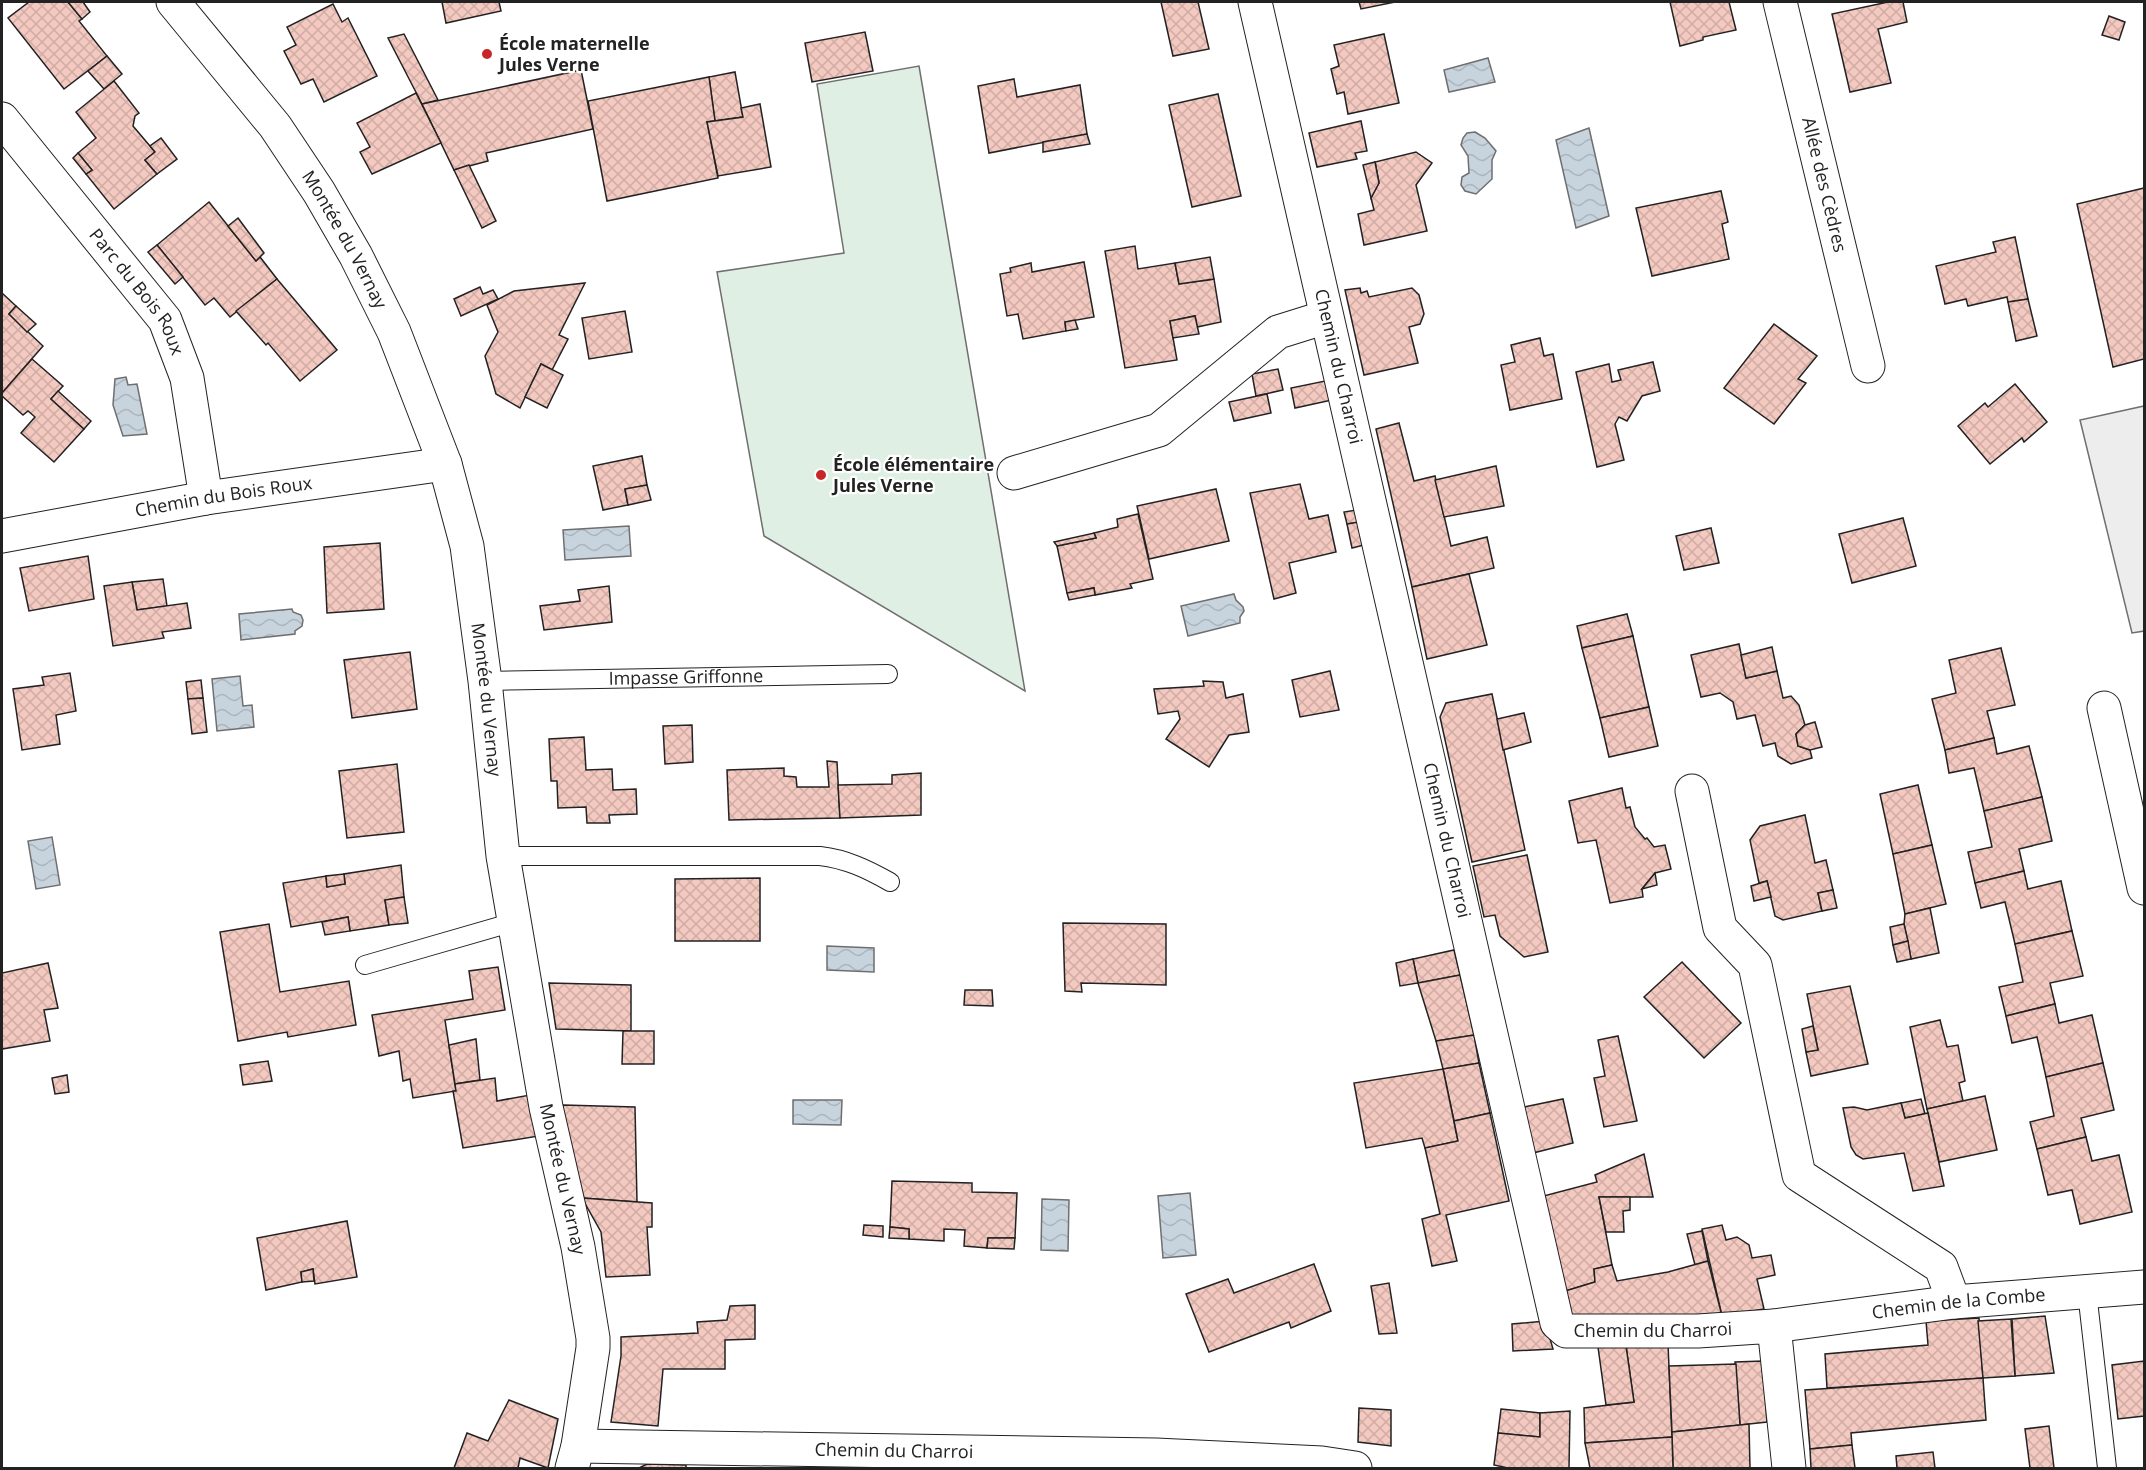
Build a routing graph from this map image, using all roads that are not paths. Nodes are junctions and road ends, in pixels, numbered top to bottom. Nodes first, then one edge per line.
1 (173, 2) edge
2 (1255, 2) edge
3 (1780, 2) edge
4 (2, 119) edge
5 (1326, 317) junction
6 (1868, 366) dead end
7 (446, 464) junction
8 (1014, 473) dead end
9 (206, 498) junction
10 (2, 536) edge
11 (888, 674) dead end
12 (485, 681) junction
13 (2104, 708) dead end
14 (1692, 791) dead end
15 (503, 856) junction
16 (890, 882) dead end
17 (2145, 888) edge
18 (514, 922) junction
19 (365, 965) dead end
20 (2145, 1287) edge
21 (2087, 1292) junction
22 (1954, 1302) junction
23 (1774, 1326) junction
24 (575, 1457) edge
25 (1159, 1462) edge
26 (1355, 1468) edge
27 (1789, 1468) edge
28 (2107, 1468) edge

1 - 7 street, Montée du Vernay
2 - 5 street, Chemin du Charroi
3 - 6 street, Allée des Cèdres
4 - 9 street, Parc du Bois Roux
5 - 8 street
5 - 23 street, Chemin du Charroi
7 - 9 street, Chemin du Bois Roux
7 - 12 street, Montée du Vernay
9 - 10 street, Chemin du Bois Roux
11 - 12 lane, Impasse Griffonne
12 - 15 street, Montée du Vernay
13 - 17 street
14 - 22 street
15 - 16 lane
15 - 18 street, Montée du Vernay
18 - 19 lane
18 - 24 street, Montée du Vernay
20 - 21 street, Chemin de la Combe
21 - 22 street, Chemin de la Combe
21 - 28 lane
22 - 23 street, Chemin de la Combe
23 - 27 street
24 - 25 street, Chemin du Charroi
25 - 26 street, Chemin du Charroi

